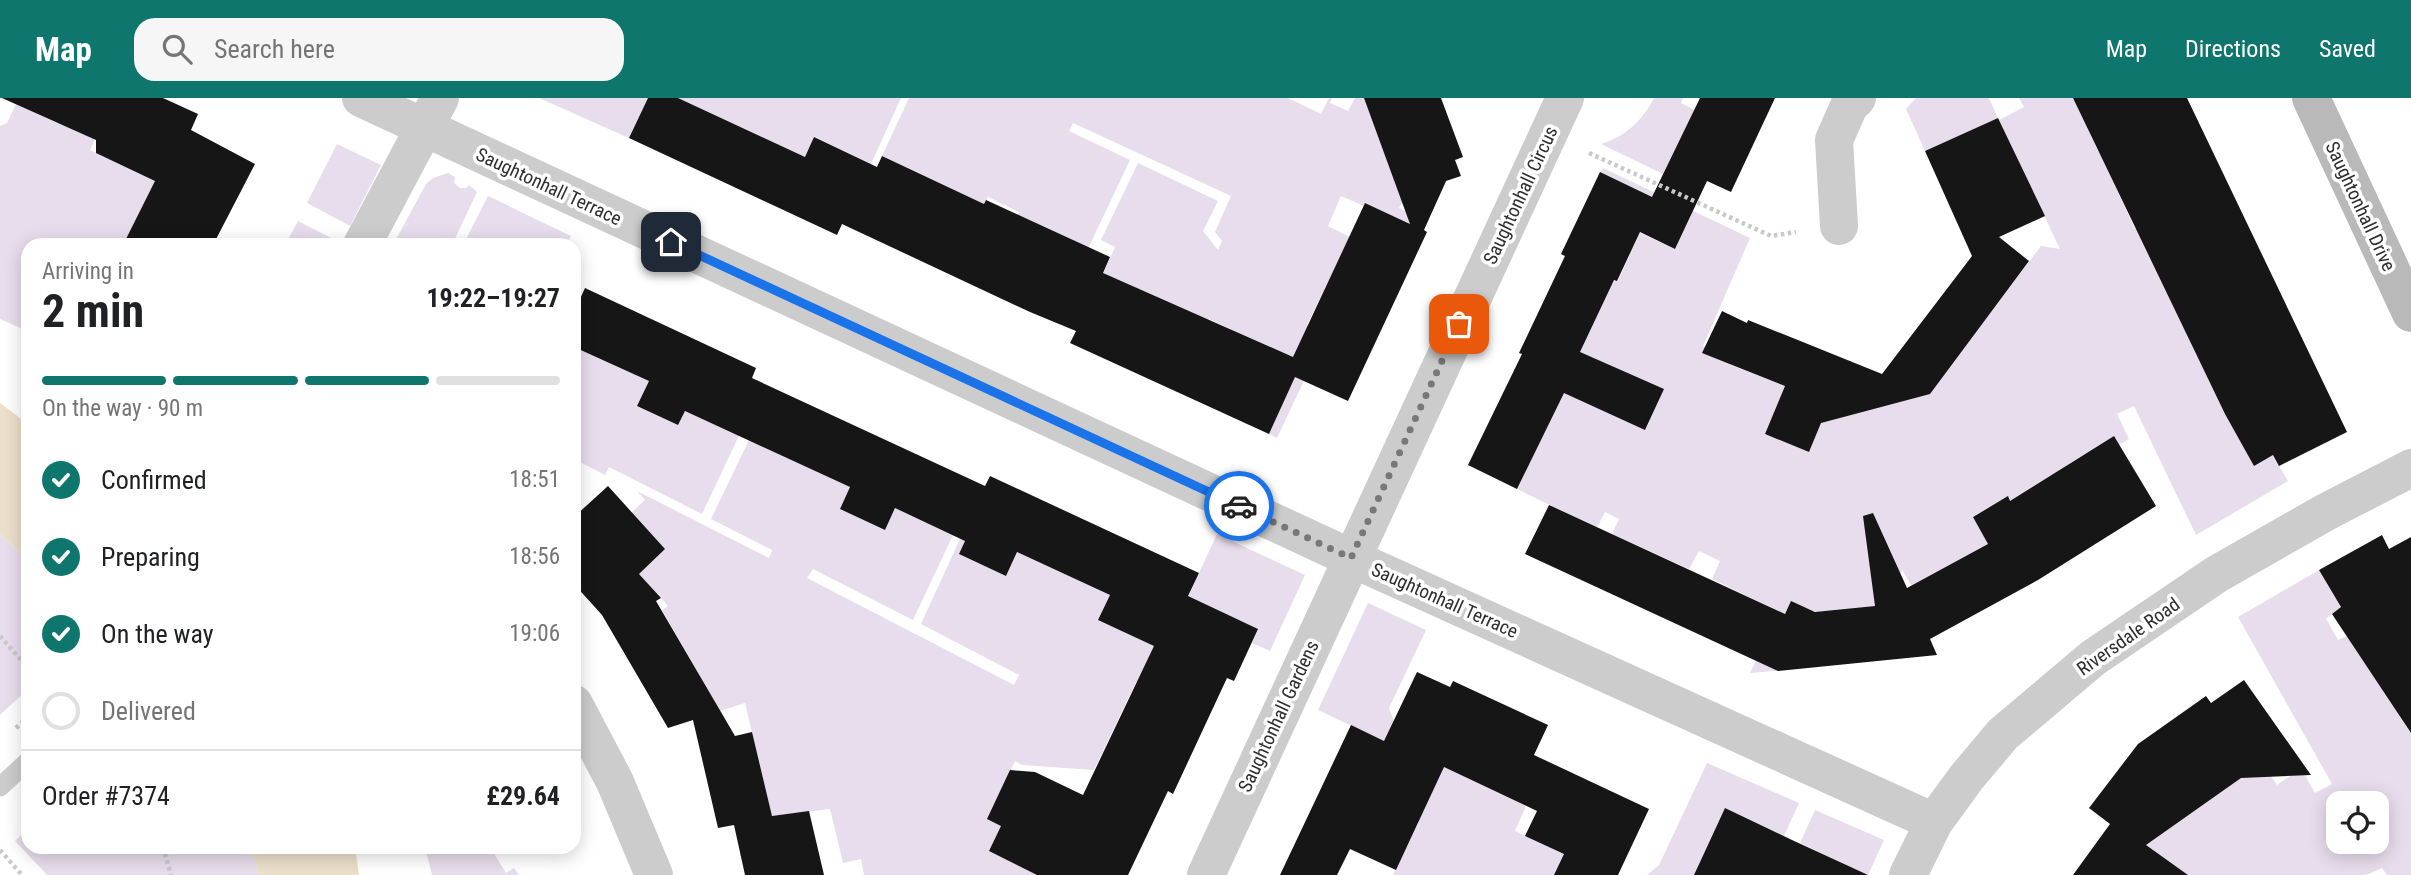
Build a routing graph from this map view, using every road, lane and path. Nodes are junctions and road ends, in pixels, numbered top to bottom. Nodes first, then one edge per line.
1 (361, 98) edge
2 (1565, 98) edge
3 (1857, 98) edge
4 (2311, 98) edge
5 (432, 113) edge
6 (1548, 134) junction
7 (1839, 226) joint
8 (366, 238) edge
9 (2411, 313) edge
10 (2411, 468) edge
11 (1351, 558) junction
12 (0, 636) edge
13 (21, 660) edge
14 (581, 717) edge
15 (21, 768) edge
16 (0, 788) edge
17 (1934, 822) junction
18 (0, 850) edge
19 (165, 854) edge
20 (22, 875) edge
21 (171, 875) edge
22 (654, 875) edge
23 (1206, 875) edge
24 (1908, 875) edge

1 - 5 street, Saughtonhall Terrace
2 - 6 street, Saughtonhall Circus
3 - 7 street
4 - 9 street, Saughtonhall Drive
5 - 8 street
5 - 11 street, Saughtonhall Terrace
6 - 7 path
6 - 11 street, Saughtonhall Circus
10 - 17 street, Riversdale Road
11 - 17 street, Saughtonhall Terrace
11 - 23 street, Saughtonhall Gardens
12 - 13 path
14 - 22 street
15 - 16 lane
17 - 24 street, Riversdale Road
18 - 20 path
19 - 21 path

